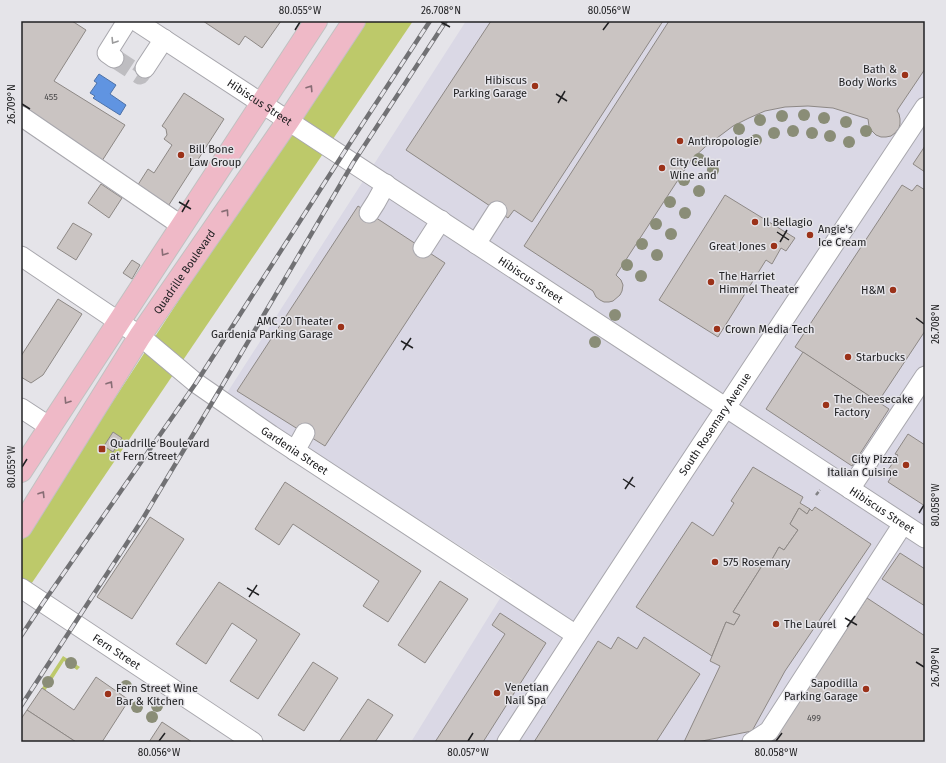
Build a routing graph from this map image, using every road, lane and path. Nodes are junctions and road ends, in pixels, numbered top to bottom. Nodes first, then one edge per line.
1 (127, 21) edge
2 (136, 21) edge
3 (316, 21) edge
4 (354, 21) edge
5 (164, 39) junction
6 (114, 58) dead end
7 (145, 68) dead end
8 (262, 104) junction
9 (925, 107) edge
10 (21, 116) edge
11 (288, 121) junction
12 (386, 184) junction
13 (497, 211) dead end
14 (368, 213) dead end
15 (441, 220) junction
16 (182, 226) junction
17 (476, 244) junction
18 (423, 248) dead end
19 (21, 256) edge
20 (119, 322) junction
21 (140, 336) junction
22 (925, 376) edge
23 (726, 407) junction
24 (21, 408) edge
25 (50, 427) junction
26 (305, 433) dead end
27 (295, 451) junction
28 (21, 471) edge
29 (850, 489) junction
30 (903, 524) junction
31 (21, 527) edge
32 (925, 538) edge
33 (21, 588) edge
34 (576, 635) junction
35 (253, 742) edge
36 (507, 742) edge
37 (752, 742) edge

1 -> 6 street
2 - 5 street, Hibiscus Street
3 - 8 main road
11 -> 4 main road, Quadrille Boulevard
5 - 7 street
5 - 8 street, Hibiscus Street
8 - 11 street, Hibiscus Street
8 - 16 main road
9 - 23 street, South Rosemary Avenue
10 - 16 street
11 - 12 street, Hibiscus Street
21 -> 11 main road, Quadrille Boulevard
12 - 14 street
12 - 15 street, Hibiscus Street
13 - 17 street
15 - 17 street, Hibiscus Street
15 - 18 street
16 -> 20 main road
17 - 23 street, Hibiscus Street
19 - 20 street, Gardenia Street
20 - 21 street, Gardenia Street
20 -> 25 main road
21 - 27 street, Gardenia Street
31 -> 21 main road, Quadrille Boulevard
22 - 29 street
23 - 29 street, Hibiscus Street
23 - 34 street, South Rosemary Avenue
24 - 25 street
25 - 28 main road
26 - 27 street
27 - 34 street, Gardenia Street
29 - 30 street, Hibiscus Street
30 - 32 street, Hibiscus Street
30 - 37 street
33 - 35 street, Fern Street
34 - 36 street, South Rosemary Avenue

